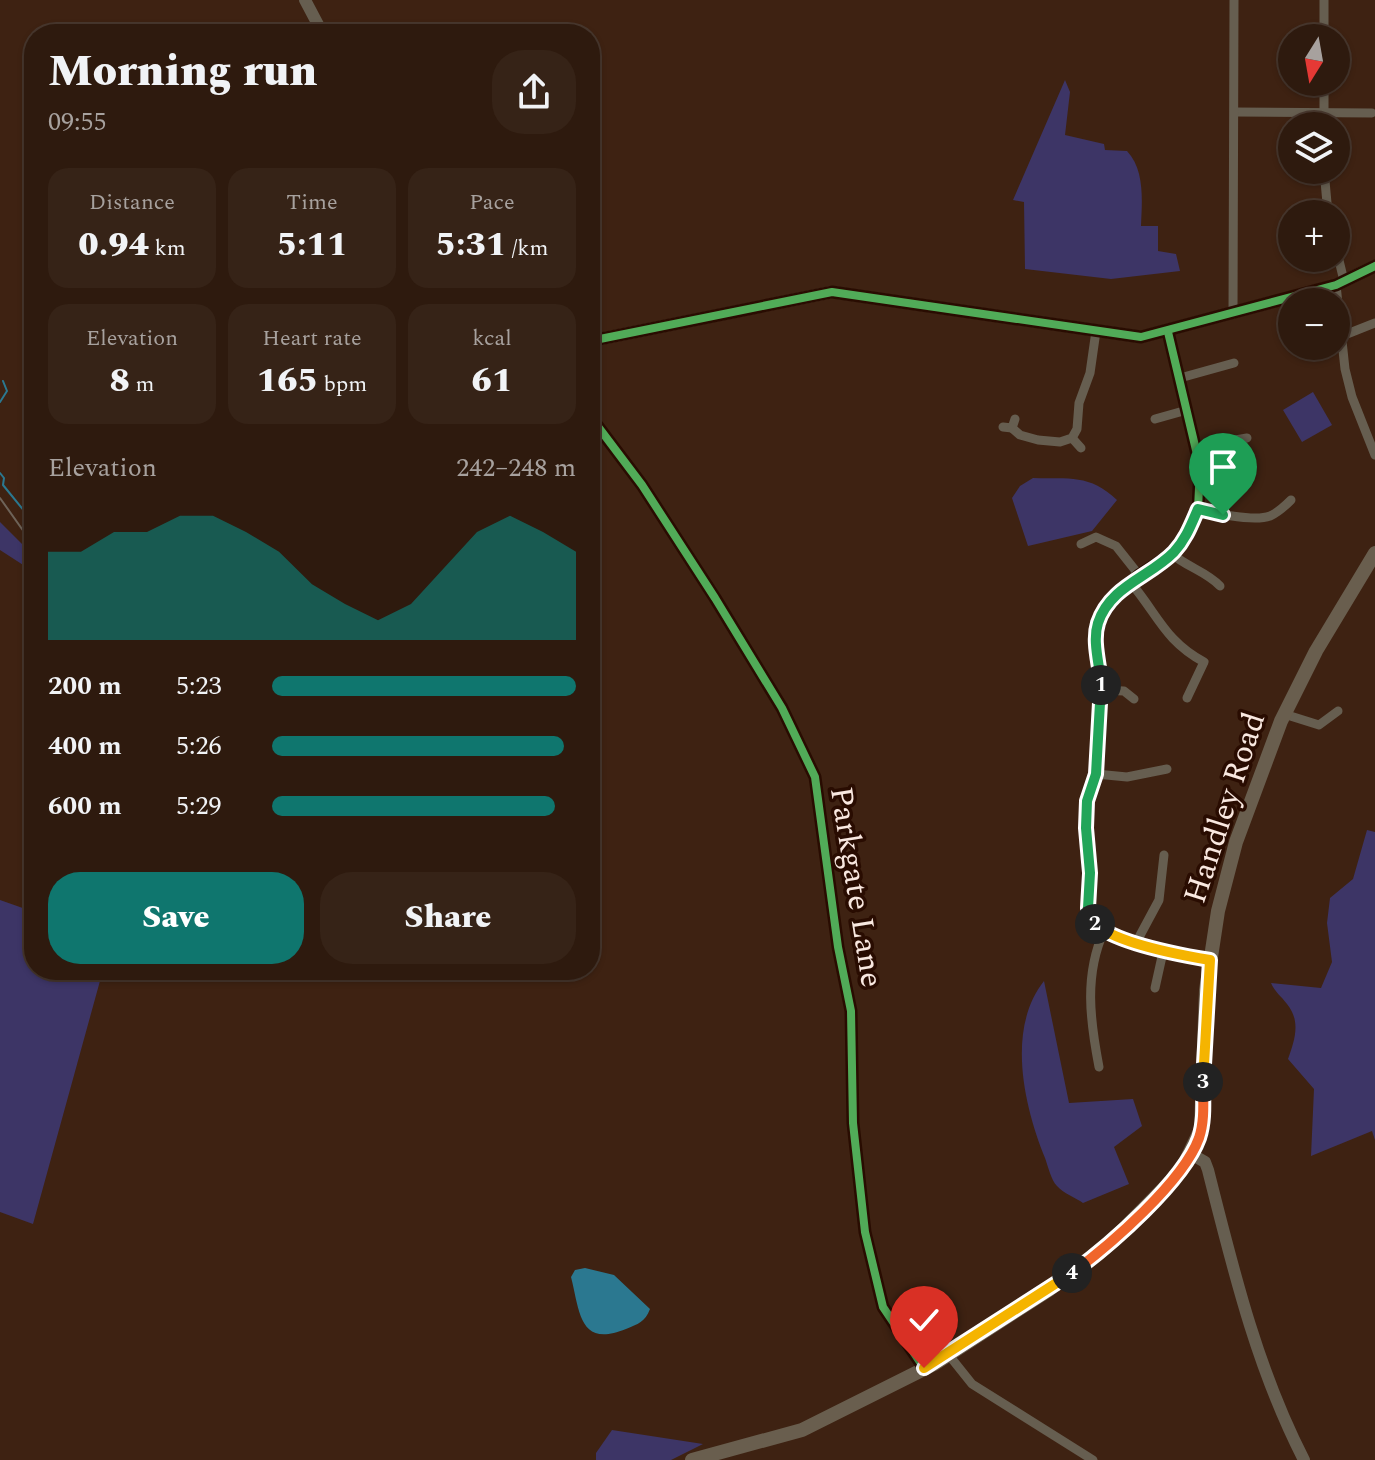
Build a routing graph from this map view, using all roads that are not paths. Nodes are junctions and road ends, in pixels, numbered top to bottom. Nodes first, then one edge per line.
1 (305, 0) edge
2 (1234, 0) edge
3 (1324, 0) edge
4 (318, 24) edge
5 (1324, 24) edge
6 (1235, 112) junction
7 (1278, 112) edge
8 (1350, 113) edge
9 (1372, 113) dead end
10 (1375, 266) edge
11 (1339, 272) edge
12 (1340, 283) junction
13 (1340, 288) edge
14 (1233, 314) junction
15 (1375, 323) edge
16 (1096, 331) junction
17 (1168, 332) junction
18 (1350, 333) edge
19 (600, 339) edge
20 (1346, 360) edge
21 (1234, 363) dead end
22 (1180, 378) junction
23 (1187, 410) junction
24 (1155, 419) dead end
25 (1010, 425) dead end
26 (600, 429) edge
27 (1072, 438) junction
28 (1247, 438) dead end
29 (1195, 447) junction
30 (1081, 448) dead end
31 (1375, 455) edge
32 (1291, 500) dead end
33 (1198, 509) junction
34 (1269, 516) junction
35 (1272, 530) dead end
36 (1081, 544) dead end
37 (1375, 553) edge
38 (1172, 554) junction
39 (1139, 575) junction
40 (1131, 583) junction
41 (1220, 586) dead end
42 (1102, 690) junction
43 (1187, 698) dead end
44 (1134, 699) dead end
45 (1338, 711) dead end
46 (1284, 714) junction
47 (1167, 769) dead end
48 (1096, 774) junction
49 (1164, 855) dead end
50 (1104, 931) junction
51 (1137, 941) junction
52 (1163, 952) junction
53 (1210, 960) junction
54 (1155, 988) dead end
55 (1099, 1067) dead end
56 (1191, 1154) junction
57 (948, 1354) junction
58 (924, 1368) junction
59 (692, 1460) edge
60 (1093, 1460) edge
61 (1304, 1460) edge

1 - 4 street
2 - 6 street
3 - 5 street
6 - 7 street
6 - 14 street
8 - 9 street
10 - 12 street
11 - 12 street
12 - 13 street
12 - 14 street
14 - 17 street
15 - 18 street
16 - 17 street
16 - 19 street
16 - 27 street
17 - 22 street
20 - 31 street
21 - 22 street
22 - 23 street
23 - 24 street
23 - 29 street
25 - 27 street
26 - 58 street, Parkgate Lane
27 - 30 street
28 - 29 street
29 - 33 street
32 - 34 street
33 - 34 street
33 - 38 street
34 - 35 street
36 - 39 street
37 - 46 main road, Handley Road
38 - 39 street
38 - 41 street
39 - 40 street
40 - 42 street
40 - 43 street
42 - 44 street
42 - 48 street
45 - 46 street
46 - 53 main road, Handley Road
47 - 48 street
48 - 50 street
49 - 51 street
50 - 51 street
50 - 55 street
51 - 52 street
52 - 53 street
52 - 54 street
53 - 56 main road, Handley Road
56 - 57 main road
56 - 61 street
57 - 58 main road
57 - 60 street
58 - 59 main road

